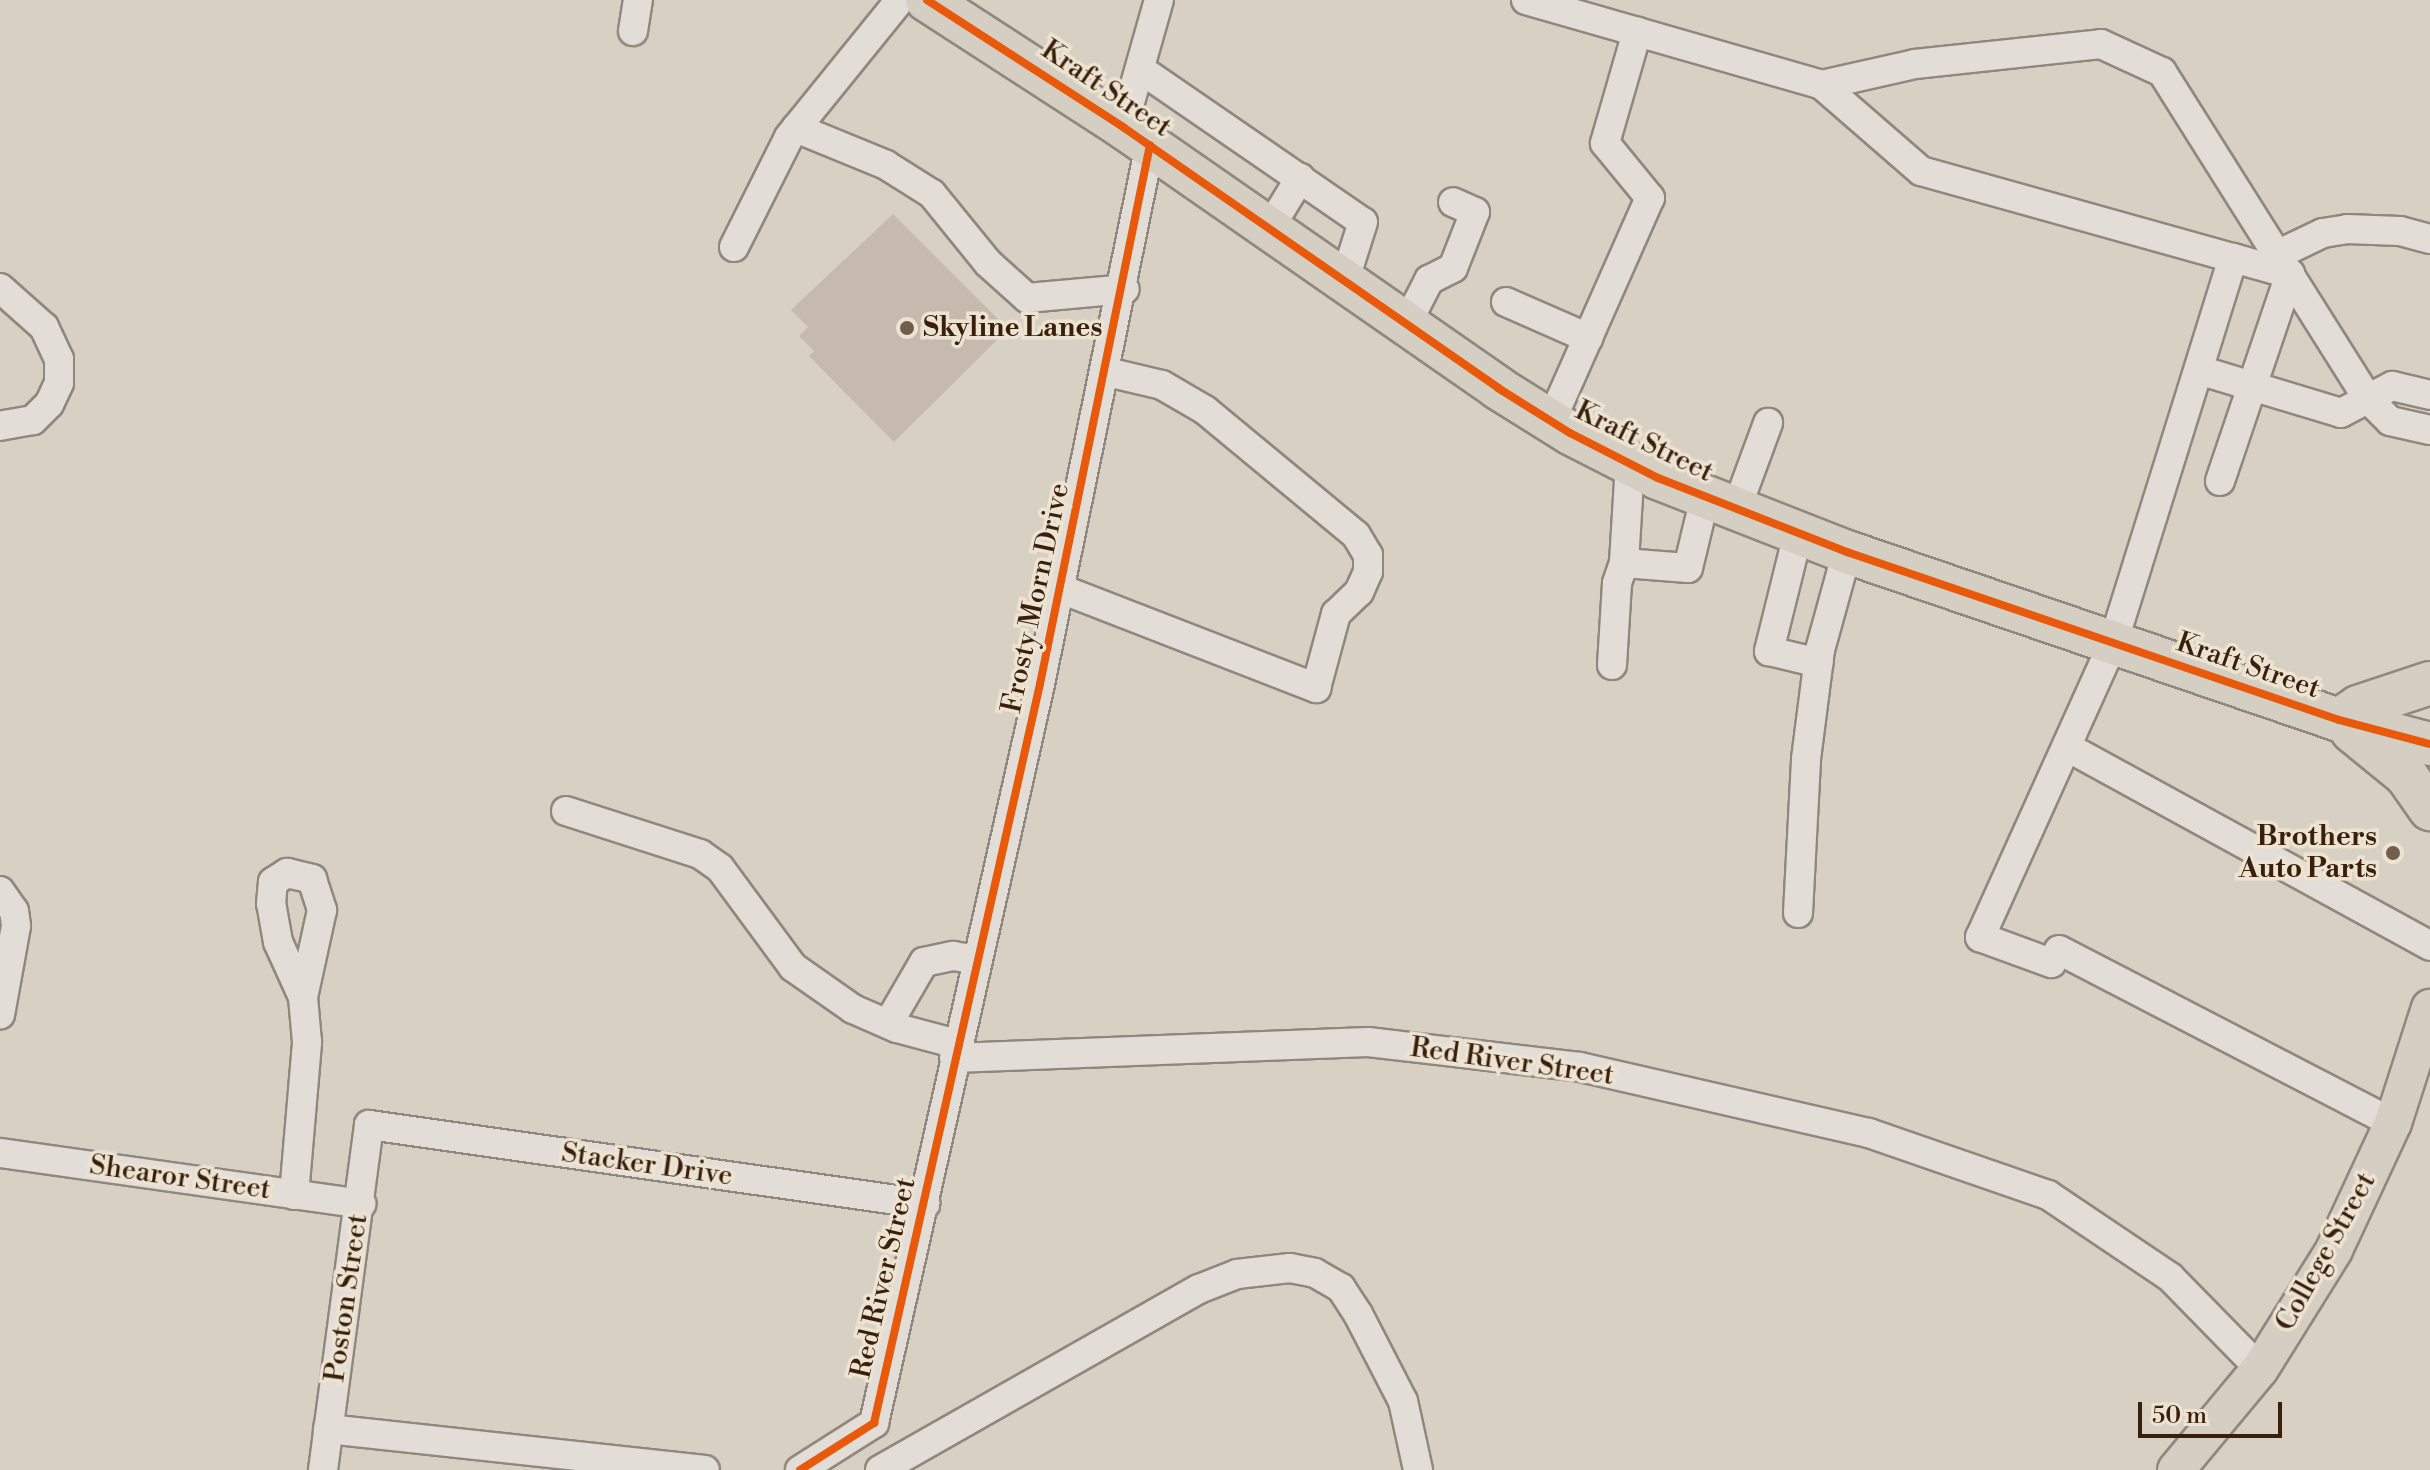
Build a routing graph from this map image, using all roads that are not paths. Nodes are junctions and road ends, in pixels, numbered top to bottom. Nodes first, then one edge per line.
1 (638, 0) edge
2 (900, 0) edge
3 (927, 0) edge
4 (1159, 0) edge
5 (1526, 0) edge
6 (633, 31) dead end
7 (1637, 32) junction
8 (1140, 69) junction
9 (1822, 85) junction
10 (796, 128) junction
11 (1137, 136) junction
12 (1300, 178) junction
13 (1453, 202) dead end
14 (1269, 229) junction
15 (2430, 239) edge
16 (734, 247) dead end
17 (2233, 258) junction
18 (2284, 264) junction
19 (1344, 282) junction
20 (0, 288) edge
21 (1125, 289) junction
22 (1506, 302) dead end
23 (1406, 325) junction
24 (1588, 338) junction
25 (2202, 371) junction
26 (1107, 372) junction
27 (2252, 387) junction
28 (2430, 395) edge
29 (2368, 399) junction
30 (1551, 421) junction
31 (1768, 423) dead end
32 (0, 426) edge
33 (2430, 430) edge
34 (1630, 464) junction
35 (2220, 481) dead end
36 (1720, 504) junction
37 (1798, 534) junction
38 (1847, 552) junction
39 (1624, 563) junction
40 (1061, 589) junction
41 (2113, 643) junction
42 (1819, 663) junction
43 (1612, 665) dead end
44 (2430, 683) edge
45 (2339, 720) junction
46 (2430, 744) edge
47 (2069, 748) junction
48 (2430, 809) edge
49 (566, 811) dead end
50 (0, 891) edge
51 (1798, 913) dead end
52 (2430, 946) edge
53 (977, 960) junction
54 (303, 997) dead end
55 (2430, 1008) edge
56 (0, 1015) edge
57 (888, 1024) junction
58 (956, 1051) junction
59 (2393, 1123) junction
60 (369, 1125) joint
61 (0, 1153) edge
62 (294, 1195) junction
63 (361, 1204) junction
64 (925, 1204) junction
65 (2260, 1369) junction
66 (328, 1429) junction
67 (323, 1470) edge
68 (705, 1470) edge
69 (800, 1470) edge
70 (880, 1470) edge
71 (1418, 1470) edge
72 (2176, 1470) edge

1 - 6 street
2 - 10 street
3 - 11 highway, Kraft Street
4 - 8 street, Frosty Morn Drive
5 - 7 street
7 - 9 street
7 - 24 street
8 - 11 street, Frosty Morn Drive
8 - 12 street
9 - 17 street
9 - 18 street
10 - 16 street
10 - 21 street
11 - 14 highway, Kraft Street
11 - 21 street, Frosty Morn Drive
12 - 14 street
12 - 19 street
13 - 23 street
14 - 19 highway, Kraft Street
15 - 18 street
17 - 18 street
17 - 25 street
18 - 27 street
18 - 29 street
19 - 23 highway, Kraft Street
20 - 32 street
21 - 26 street, Frosty Morn Drive
22 - 24 street
23 - 30 highway, Kraft Street
24 - 30 street
25 - 27 street
25 - 41 street
26 - 40 street, Frosty Morn Drive
26 - 40 street
27 - 29 street
27 - 35 street
28 - 29 street
29 - 33 street
30 - 34 highway, Kraft Street
31 - 36 street
34 - 36 highway, Kraft Street
34 - 39 street
36 - 37 highway, Kraft Street
36 - 39 street
37 - 38 highway, Kraft Street
37 - 42 street
38 - 41 highway, Kraft Street
38 - 42 street
39 - 43 street
40 - 53 street, Frosty Morn Drive
41 - 45 highway, Kraft Street
41 - 47 street
42 - 51 street
44 - 45 highway
45 - 46 highway, Kraft Street
45 - 48 highway
47 - 52 street
47 - 59 street
49 - 57 street
50 - 56 street
53 - 57 street
53 - 58 street, Frosty Morn Drive
54 - 62 street
55 - 59 main road, College Street
57 - 58 street
58 - 64 street, Red River Street
58 - 65 street, Red River Street
59 - 65 main road, College Street
60 - 63 street, Poston Street
60 - 64 street, Stacker Drive
61 - 62 street, Shearor Street
62 - 63 street, Shearor Street
63 - 66 street, Poston Street
64 - 69 street, Red River Street
65 - 72 main road, College Street
66 - 67 street, Poston Street
66 - 68 street
70 - 71 street

